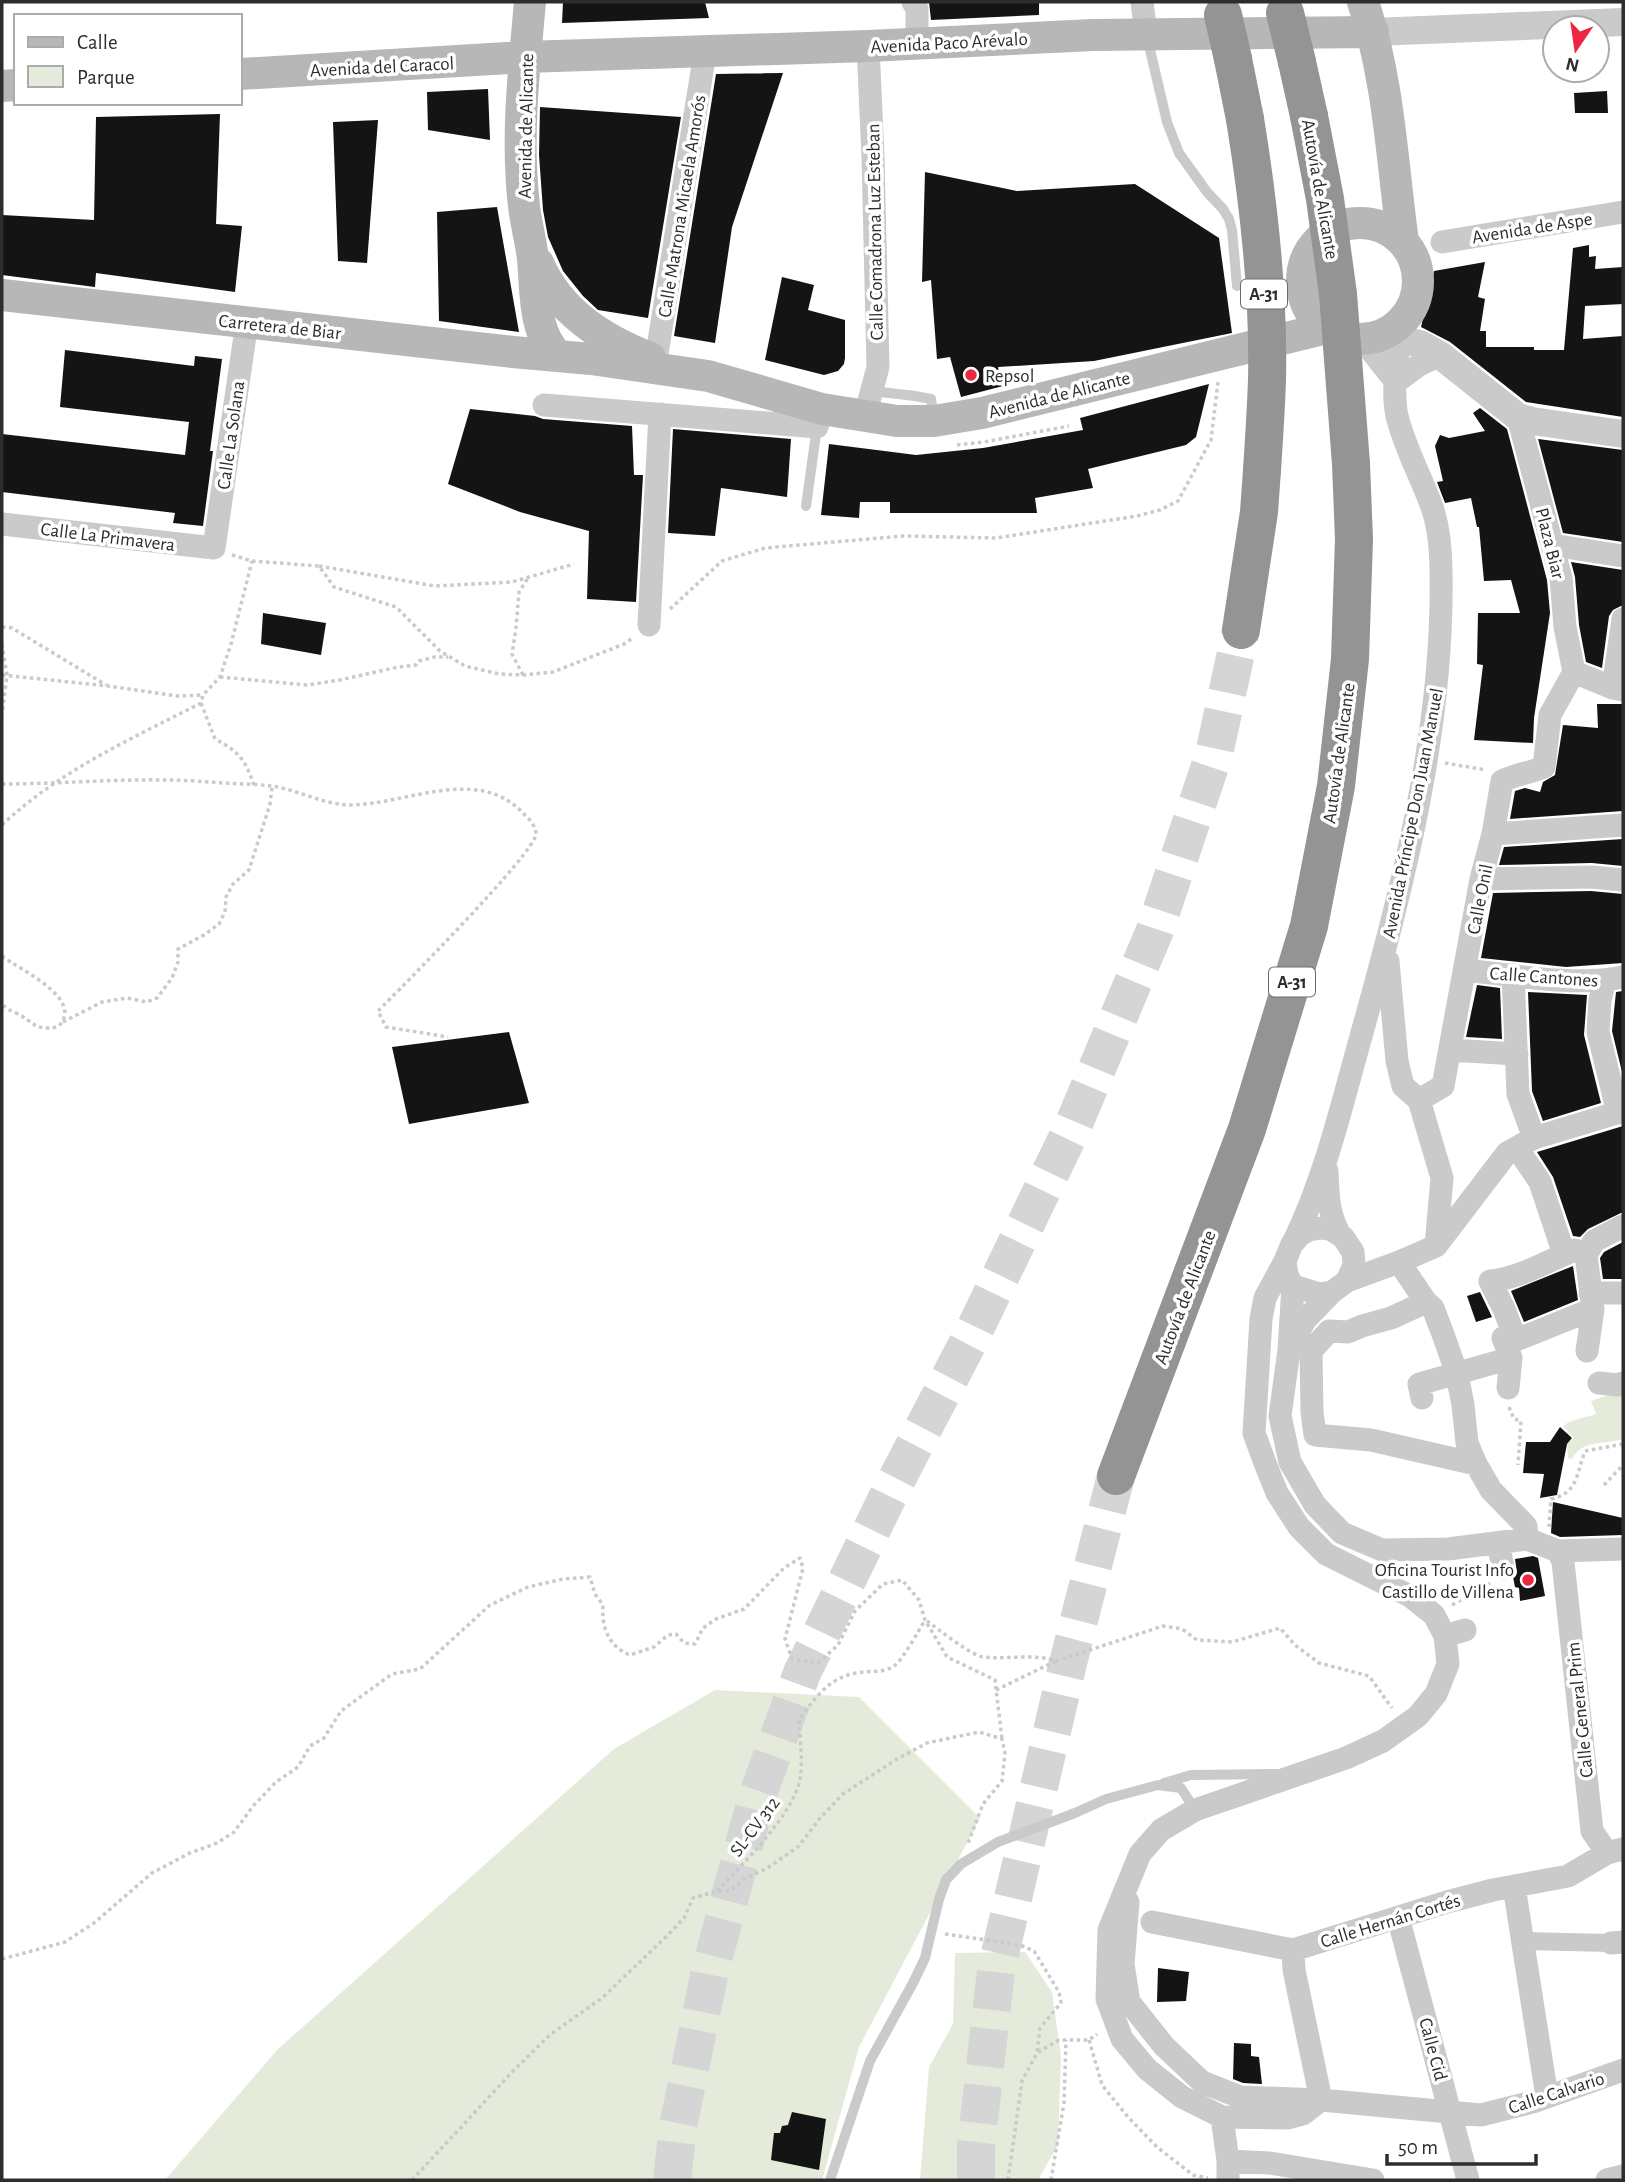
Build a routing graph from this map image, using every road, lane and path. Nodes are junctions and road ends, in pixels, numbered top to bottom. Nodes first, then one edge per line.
1 (530, 2) edge
2 (913, 2) edge
3 (1142, 2) edge
4 (1363, 2) edge
5 (1284, 8) edge
6 (1221, 9) edge
7 (1623, 22) edge
8 (1373, 32) junction
9 (1146, 34) junction
10 (918, 43) junction
11 (868, 46) junction
12 (702, 51) junction
13 (525, 57) junction
14 (242, 74) edge
15 (1392, 142) junction
16 (1623, 212) edge
17 (1356, 223) junction
18 (1403, 242) junction
19 (1442, 242) dead end
20 (1237, 286) dead end
21 (2, 295) edge
22 (554, 314) junction
23 (247, 322) junction
24 (1327, 328) junction
25 (1387, 332) junction
26 (513, 352) junction
27 (1440, 355) junction
28 (558, 356) junction
29 (656, 360) junction
30 (708, 376) junction
31 (1219, 376) dead end
32 (1396, 382) junction
33 (869, 404) junction
34 (544, 405) dead end
35 (660, 414) junction
36 (1518, 417) junction
37 (820, 418) junction
38 (1623, 434) edge
39 (806, 506) dead end
40 (1137, 516) dead end
41 (2, 524) edge
42 (1552, 545) junction
43 (214, 548) joint
44 (1623, 556) edge
45 (252, 561) dead end
46 (574, 564) dead end
47 (319, 566) dead end
48 (529, 577) junction
49 (1623, 619) edge
50 (649, 625) dead end
51 (2, 627) edge
52 (1241, 630) tunnel mouth
53 (2, 644) edge
54 (449, 657) dead end
55 (1574, 672) junction
56 (4, 675) edge
57 (523, 675) dead end
58 (220, 677) junction
59 (108, 686) junction
60 (1620, 689) edge
61 (203, 695) junction
62 (201, 703) junction
63 (2, 715) edge
64 (1425, 759) junction
65 (1516, 775) junction
66 (2, 784) edge
67 (52, 784) junction
68 (254, 785) junction
69 (273, 786) junction
70 (2, 825) edge
71 (1623, 825) edge
72 (1493, 834) junction
73 (1481, 879) junction
74 (1623, 880) edge
75 (1387, 943) junction
76 (2, 956) edge
77 (1465, 970) junction
78 (1513, 975) junction
79 (1614, 979) edge
80 (2, 1003) edge
81 (63, 1022) junction
82 (448, 1037) dead end
83 (1450, 1049) junction
84 (1517, 1054) junction
85 (1419, 1100) junction
86 (1620, 1112) edge
87 (1526, 1143) junction
88 (1327, 1160) junction
89 (1623, 1226) edge
90 (1623, 1241) edge
91 (1347, 1244) junction
92 (1436, 1246) junction
93 (1582, 1250) junction
94 (1289, 1252) junction
95 (1399, 1262) junction
96 (1292, 1285) junction
97 (1340, 1286) junction
98 (1623, 1293) edge
99 (1592, 1301) junction
100 (1426, 1302) junction
101 (1259, 1349) junction
102 (1513, 1349) junction
103 (1289, 1350) junction
104 (1587, 1351) dead end
105 (1457, 1374) junction
106 (1599, 1383) dead end
107 (1623, 1383) edge
108 (1508, 1388) joint
109 (1422, 1398) dead end
110 (1623, 1444) edge
111 (1476, 1464) junction
112 (1518, 1465) dead end
113 (1623, 1465) edge
114 (1116, 1476) tunnel mouth
115 (1604, 1485) dead end
116 (1498, 1543) junction
117 (1548, 1549) junction
118 (1623, 1549) edge
119 (1503, 1568) joint
120 (925, 1620) junction
121 (1455, 1633) junction
122 (1056, 1661) junction
123 (996, 1690) junction
124 (1406, 1725) junction
125 (1002, 1739) junction
126 (1300, 1774) junction
127 (1158, 1785) junction
128 (1195, 1810) junction
129 (1615, 1851) edge
130 (961, 1864) junction
131 (1130, 1879) junction
132 (1514, 1886) junction
133 (717, 1891) junction
134 (1398, 1917) junction
135 (1153, 1922) dead end
136 (931, 1932) junction
137 (1522, 1941) junction
138 (1617, 1943) edge
139 (1293, 1950) junction
140 (2, 1959) edge
141 (1115, 2020) junction
142 (1066, 2040) junction
143 (1089, 2040) junction
144 (1037, 2053) junction
145 (1623, 2070) edge
146 (1547, 2097) junction
147 (1321, 2100) junction
148 (1451, 2112) junction
149 (1222, 2118) junction
150 (1224, 2174) edge
151 (1623, 2176) edge
152 (412, 2180) edge
153 (830, 2180) edge
154 (1008, 2180) edge
155 (1051, 2180) edge
156 (1373, 2180) edge
157 (1468, 2180) edge
158 (1607, 2180) edge

1 - 13 main road, Avenida de Alicante
2 - 10 street
3 - 9 street
4 - 8 main road
5 - 114 highway, Autovía de Alicante / A-31, bridge
6 - 52 highway, A-31, bridge
7 - 8 street
8 - 9 main road, Avenida Paco Arévalo
8 - 15 main road
9 - 10 main road, Avenida Paco Arévalo
9 - 20 lane
10 - 11 main road, Avenida Paco Arévalo
11 - 12 main road, Avenida Paco Arévalo
11 - 33 street, Calle Comadrona Luz Esteban
12 - 13 main road, Avenida Paco Arévalo
12 - 29 street, Calle Matrona Micaela Amorós
13 - 14 main road, Avenida del Caracol
13 - 22 main road, Avenida de Alicante
15 - 17 main road
15 - 18 main road
16 - 19 street, Avenida de Aspe
17 - 18 main road
17 - 24 main road
18 - 25 main road
21 - 23 main road, Carretera de Biar
22 - 26 main road
22 - 28 main road, Avenida de Alicante
22 - 29 main road, Avenida de Alicante
23 - 26 main road, Carretera de Biar
23 - 43 street, Calle La Solana
24 - 25 main road
24 - 33 main road, Avenida de Alicante
25 - 27 street
25 - 32 street
25 - 32 street, Avenida Príncipe Don Juan Manuel
26 - 28 main road, Carretera de Biar
27 - 32 street
27 - 36 street
28 - 30 main road, Avenida de Alicante
29 - 30 main road, Avenida de Alicante
30 - 37 main road, Avenida de Alicante
31 - 40 path
32 - 64 street, Avenida Príncipe Don Juan Manuel
33 - 37 main road, Avenida de Alicante
34 - 35 street
35 - 37 street
35 - 50 street
36 - 38 street
36 - 42 street, Plaza Biar
37 - 39 lane
41 - 43 street, Calle La Primavera
42 - 44 street
42 - 55 street, Plaza Biar
45 - 58 path
46 - 48 path
47 - 48 path
48 - 57 path
49 - 60 street
51 - 59 path
53 - 56 path
54 - 58 path
55 - 60 street
55 - 65 street
56 - 59 path
56 - 63 path
58 - 61 path
59 - 61 path
61 - 62 path
62 - 67 path
62 - 68 path
64 - 65 path
64 - 75 street, Avenida Príncipe Don Juan Manuel
65 - 72 street, Calle Onil
66 - 67 path
67 - 68 path
67 - 70 path
68 - 69 path
69 - 81 path
69 - 82 path
71 - 72 street
72 - 73 street, Calle Onil
73 - 74 street
73 - 77 street, Calle Onil
75 - 85 street
75 - 88 street, Avenida Príncipe Don Juan Manuel
76 - 81 path
77 - 78 street, Calle Cantones
77 - 83 street, Calle Onil
78 - 79 street, Calle Cantones
78 - 84 street
79 - 86 street
80 - 81 path
83 - 84 street
83 - 85 street, Calle Onil
84 - 87 street
85 - 92 street
86 - 87 street
87 - 92 street
87 - 93 street
88 - 91 street, Avenida Príncipe Don Juan Manuel
88 - 94 street, Avenida Príncipe Don Juan Manuel
89 - 93 street
90 - 93 street
91 - 94 street
91 - 95 street
91 - 97 street
92 - 95 street
93 - 99 street
93 - 102 street
94 - 96 street
94 - 101 street, Avenida Príncipe Don Juan Manuel
95 - 97 street
95 - 100 street
96 - 97 street
96 - 101 street
96 - 103 street
97 - 103 street
98 - 99 street
99 - 102 street
99 - 104 street
100 - 105 street
100 - 111 street
101 - 121 street, Avenida Príncipe Don Juan Manuel
102 - 105 street
102 - 108 street
103 - 116 street
105 - 109 street
105 - 111 street
106 - 107 street
108 - 112 path
110 - 117 path
111 - 117 street
113 - 115 path
116 - 117 street
116 - 119 street
117 - 118 street
117 - 129 street, Calle General Prim
119 - 121 path
120 - 122 path
120 - 123 path
120 - 133 path, SL-CV 312
120 - 140 path
121 - 124 street
122 - 123 path
122 - 124 path
123 - 125 path
124 - 126 street
125 - 130 path
125 - 133 path, SL-CV 312
126 - 127 lane
126 - 128 street
127 - 128 lane
127 - 130 lane
128 - 131 street
129 - 132 street, Calle Hernán Cortés
130 - 136 lane
131 - 141 street
131 - 147 street, Calle Calvario
132 - 134 street, Calle Hernán Cortés
132 - 137 street
133 - 152 path, SL-CV 312
134 - 139 street, Calle Hernán Cortés
134 - 148 street, Calle Cid
135 - 139 street, Calle Hernán Cortés
136 - 144 path
136 - 153 lane
137 - 138 street
137 - 146 street
139 - 147 street
141 - 143 path
141 - 149 street
142 - 143 path
142 - 144 path
142 - 155 path
143 - 150 path
144 - 154 path
145 - 146 street, Calle Calvario
146 - 148 street, Calle Calvario
147 - 148 street, Calle Calvario
147 - 149 street
148 - 157 street, Calle Cid
149 - 150 street
150 - 156 street
151 - 158 street

